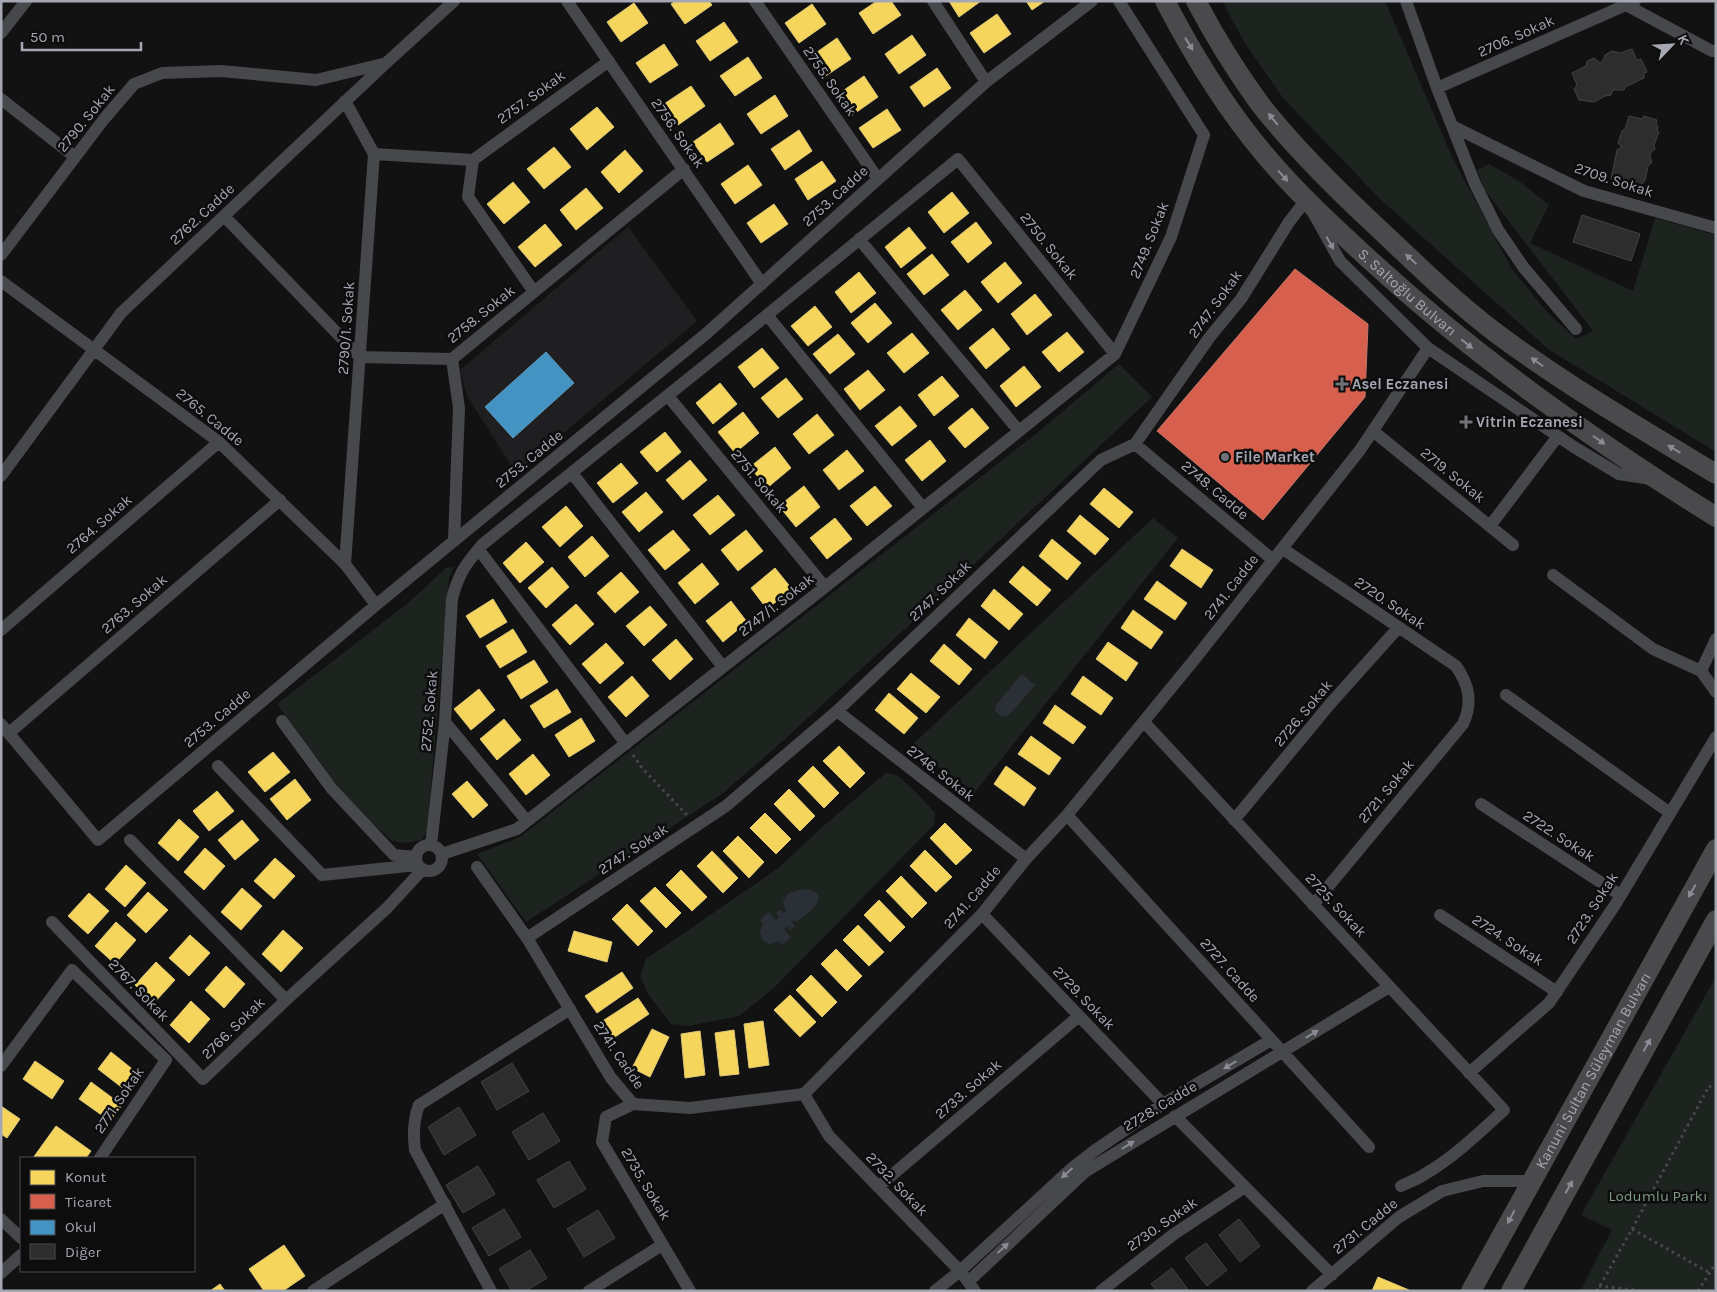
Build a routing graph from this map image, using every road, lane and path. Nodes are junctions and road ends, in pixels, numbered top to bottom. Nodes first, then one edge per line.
1 (26, 1) edge
2 (454, 1) edge
3 (567, 1) edge
4 (755, 1) edge
5 (933, 1) edge
6 (1092, 1) edge
7 (1119, 1) edge
8 (1165, 1) edge
9 (1196, 1) edge
10 (1406, 1) edge
11 (1630, 3) edge
12 (1, 33) edge
13 (1716, 51) edge
14 (609, 61) junction
15 (385, 64) junction
16 (986, 82) junction
17 (1437, 88) junction
18 (1, 99) edge
19 (345, 101) junction
20 (1452, 126) junction
21 (374, 154) junction
22 (76, 157) junction
23 (473, 160) junction
24 (684, 169) junction
25 (878, 179) junction
26 (1306, 200) junction
27 (224, 216) junction
28 (1716, 228) edge
29 (859, 239) junction
30 (1, 256) edge
31 (1, 281) edge
32 (762, 284) junction
33 (534, 292) junction
34 (768, 315) junction
35 (1576, 329) dead end
36 (1428, 348) junction
37 (95, 349) junction
38 (1116, 354) junction
39 (360, 357) junction
40 (452, 359) junction
41 (668, 396) junction
42 (1373, 431) junction
43 (1019, 432) junction
44 (1558, 436) junction
45 (218, 442) junction
46 (1135, 444) junction
47 (572, 473) junction
48 (1716, 474) edge
49 (1, 476) edge
50 (1656, 480) junction
51 (280, 500) junction
52 (923, 508) junction
53 (1716, 516) edge
54 (1490, 526) junction
55 (454, 541) junction
56 (1513, 545) dead end
57 (1283, 549) junction
58 (478, 550) junction
59 (1273, 560) junction
60 (345, 564) junction
61 (1553, 575) dead end
62 (825, 587) junction
63 (376, 605) junction
64 (1398, 628) junction
65 (1, 630) edge
66 (1716, 640) edge
67 (723, 667) junction
68 (1701, 671) junction
69 (1469, 692) joint
70 (1716, 692) edge
71 (1506, 696) dead end
72 (837, 712) junction
73 (282, 721) dead end
74 (445, 722) junction
75 (1144, 722) junction
76 (5, 728) edge
77 (1716, 737) edge
78 (626, 744) junction
79 (218, 766) dead end
80 (1481, 804) dead end
81 (1670, 812) junction
82 (1067, 815) junction
83 (1234, 820) junction
84 (527, 822) junction
85 (697, 826) junction
86 (130, 840) dead end
87 (432, 845) junction
88 (1716, 849) edge
89 (442, 854) junction
90 (1026, 860) junction
91 (419, 864) junction
92 (477, 867) dead end
93 (1620, 895) junction
94 (1313, 905) junction
95 (982, 914) junction
96 (1440, 915) dead end
97 (1716, 920) edge
98 (52, 922) dead end
99 (527, 938) junction
100 (1389, 987) junction
101 (1557, 992) junction
102 (286, 1000) junction
103 (570, 1009) junction
104 (1079, 1016) junction
105 (1272, 1040) junction
106 (1282, 1052) junction
107 (1, 1066) edge
108 (1469, 1073) junction
109 (203, 1079) joint
110 (1716, 1090) edge
111 (804, 1094) junction
112 (633, 1104) junction
113 (1163, 1104) junction
114 (1174, 1116) junction
115 (1369, 1147) dead end
116 (101, 1157) edge
117 (1531, 1181) junction
118 (1401, 1186) dead end
119 (878, 1187) junction
120 (1244, 1187) junction
121 (445, 1204) junction
122 (1, 1219) edge
123 (1632, 1228) junction
124 (20, 1237) edge
125 (662, 1245) junction
126 (20, 1257) edge
127 (1716, 1263) edge
128 (960, 1271) junction
129 (1, 1273) edge
130 (1710, 1273) junction
131 (1332, 1275) junction
132 (971, 1286) edge
133 (1599, 1286) junction
134 (313, 1291) edge
135 (491, 1291) edge
136 (589, 1291) edge
137 (690, 1291) edge
138 (935, 1291) edge
139 (1101, 1291) edge
140 (1312, 1291) edge
141 (1471, 1291) edge
142 (1511, 1291) edge
143 (1597, 1291) edge
144 (1642, 1291) edge
145 (1698, 1291) edge

1 - 12 street
2 - 15 street, 2762. Cadde
3 - 14 street, 2756. Sokak
4 - 25 street, 2755. Sokak
5 - 16 street
6 - 16 street, 2753. Cadde
7 - 38 street, 2749. Sokak
8 -> 26 main road, S. Saltoğlu Bulvarı
48 -> 9 main road, S. Saltoğlu Bulvarı
10 - 17 street
11 - 13 street
11 - 17 street, 2706. Sokak
14 - 23 street, 2757. Sokak
14 - 24 street, 2756. Sokak
15 - 19 street, 2762. Cadde
15 - 22 street, 2790. Sokak
16 - 25 street, 2753. Cadde
17 - 20 street
18 - 22 street
19 - 21 street
19 - 27 street, 2762. Cadde
20 - 28 street, 2709. Sokak
20 - 35 street
21 - 23 street
21 - 39 street, 2790/1. Sokak
22 - 30 street, 2790. Sokak
23 - 33 street
24 - 32 street, 2756. Sokak
24 - 33 street, 2758. Sokak
25 - 32 street, 2753. Cadde
26 -> 36 street
26 - 46 street, 2747. Sokak
26 -> 50 main road, S. Saltoğlu Bulvarı
27 - 37 street, 2762. Cadde
27 - 39 street
29 - 34 street
29 - 38 street, 2750. Sokak
29 - 43 street
31 - 37 street, 2765. Cadde
32 - 55 street, 2753. Cadde
33 - 40 street, 2758. Sokak
34 - 41 street
34 - 52 street
36 - 42 street, 2741. Cadde
36 - 44 street
37 - 45 street, 2765. Cadde
37 - 49 street, 2762. Cadde
38 - 43 street, 2747/1. Sokak
39 - 40 street, 2758. Sokak
39 - 60 street, 2790/1. Sokak
40 - 55 street
41 - 47 street
41 - 62 street, 2751. Sokak
42 - 54 street, 2719. Sokak
42 - 57 street, 2741. Cadde
43 - 52 street, 2747/1. Sokak
44 - 50 street
44 - 54 street
45 - 51 street, 2765. Cadde
45 - 65 street, 2764. Sokak
46 - 59 street, 2748. Cadde
46 - 72 street, 2747. Sokak
47 - 58 street
47 - 67 street
50 - 53 main road, S. Saltoğlu Bulvarı
51 - 60 street, 2765. Cadde
51 - 76 street, 2763. Sokak
52 - 62 street, 2747/1. Sokak
54 - 56 street, 2719. Sokak
55 - 63 street, 2753. Cadde
57 - 59 street, 2741. Cadde
57 - 64 street, 2720. Sokak
58 - 74 street, 2752. Sokak
58 - 78 street
59 - 75 street, 2741. Cadde
60 - 63 street, 2765. Cadde
61 - 68 street
62 - 67 street, 2747/1. Sokak
63 - 76 street, 2753. Cadde
64 - 69 street, 2720. Sokak
64 - 83 street, 2726. Sokak
66 - 68 street
67 - 78 street, 2747/1. Sokak
68 - 70 street
69 - 94 street, 2721. Sokak
71 - 81 street
72 - 85 street, 2747. Sokak
72 - 90 street, 2746. Sokak
73 - 91 street
74 - 84 street
74 - 87 street, 2752. Sokak
75 - 82 street, 2741. Cadde
75 - 83 street, 2725. Sokak
77 - 81 street, 2723. Sokak
78 - 84 street, 2747/1. Sokak
78 - 85 path
79 - 91 street
80 - 93 street, 2722. Sokak
81 - 93 street, 2723. Sokak
82 - 90 street, 2741. Cadde
82 - 105 street, 2727. Cadde
83 - 94 street, 2725. Sokak
84 - 89 street, 2747/1. Sokak
85 - 99 street, 2747. Sokak
86 - 102 street
87 - 89 street
87 - 91 street
88 -> 117 main road, Kanuni Sultan Süleyman Bulvarı
89 - 91 street
90 - 95 street, 2741. Cadde
91 - 102 street, 2766. Sokak
92 - 99 street, 2741. Cadde
93 - 101 street, 2723. Sokak
94 - 100 street, 2725. Sokak
95 - 104 street, 2729. Sokak
95 - 111 street, 2741. Cadde
96 - 101 street, 2724. Sokak
142 -> 97 main road
98 - 109 street, 2767. Sokak
99 - 103 street, 2741. Cadde
106 -> 100 street, 2728. Cadde
100 - 108 street, 2725. Sokak
101 - 108 street, 2723. Sokak
102 - 109 street, 2766. Sokak
103 - 112 street, 2741. Cadde
103 - 121 street
104 - 113 street, 2729. Sokak
104 - 119 street, 2733. Sokak
105 - 106 street, 2727. Cadde
105 -> 113 street, 2728. Cadde
106 - 114 street, 2728. Cadde
106 - 115 street, 2727. Cadde
107 - 116 street, 2771. Sokak
108 - 118 street, 2725. Sokak
110 - 123 path
111 - 112 street, 2741. Cadde
111 - 119 street, 2732. Sokak
112 - 125 street, 2735. Sokak
113 -> 128 street, 2728. Cadde
114 - 120 street
132 -> 114 street, 2728. Cadde
117 - 131 street, 2731. Cadde
117 -> 141 main road, Kanuni Sultan Süleyman Bulvarı
119 - 128 street, 2732. Sokak
120 - 131 street
120 - 139 street, 2730. Sokak
121 - 134 street
121 - 135 street
122 - 124 street
123 - 130 path
123 - 133 path
125 - 136 street
125 - 137 street, 2735. Sokak
126 - 129 street
127 - 130 path
128 - 132 street, 2732. Sokak
128 - 138 street, 2728. Cadde
130 - 145 path
131 - 140 street, 2731. Cadde
133 - 143 path
133 - 144 path

